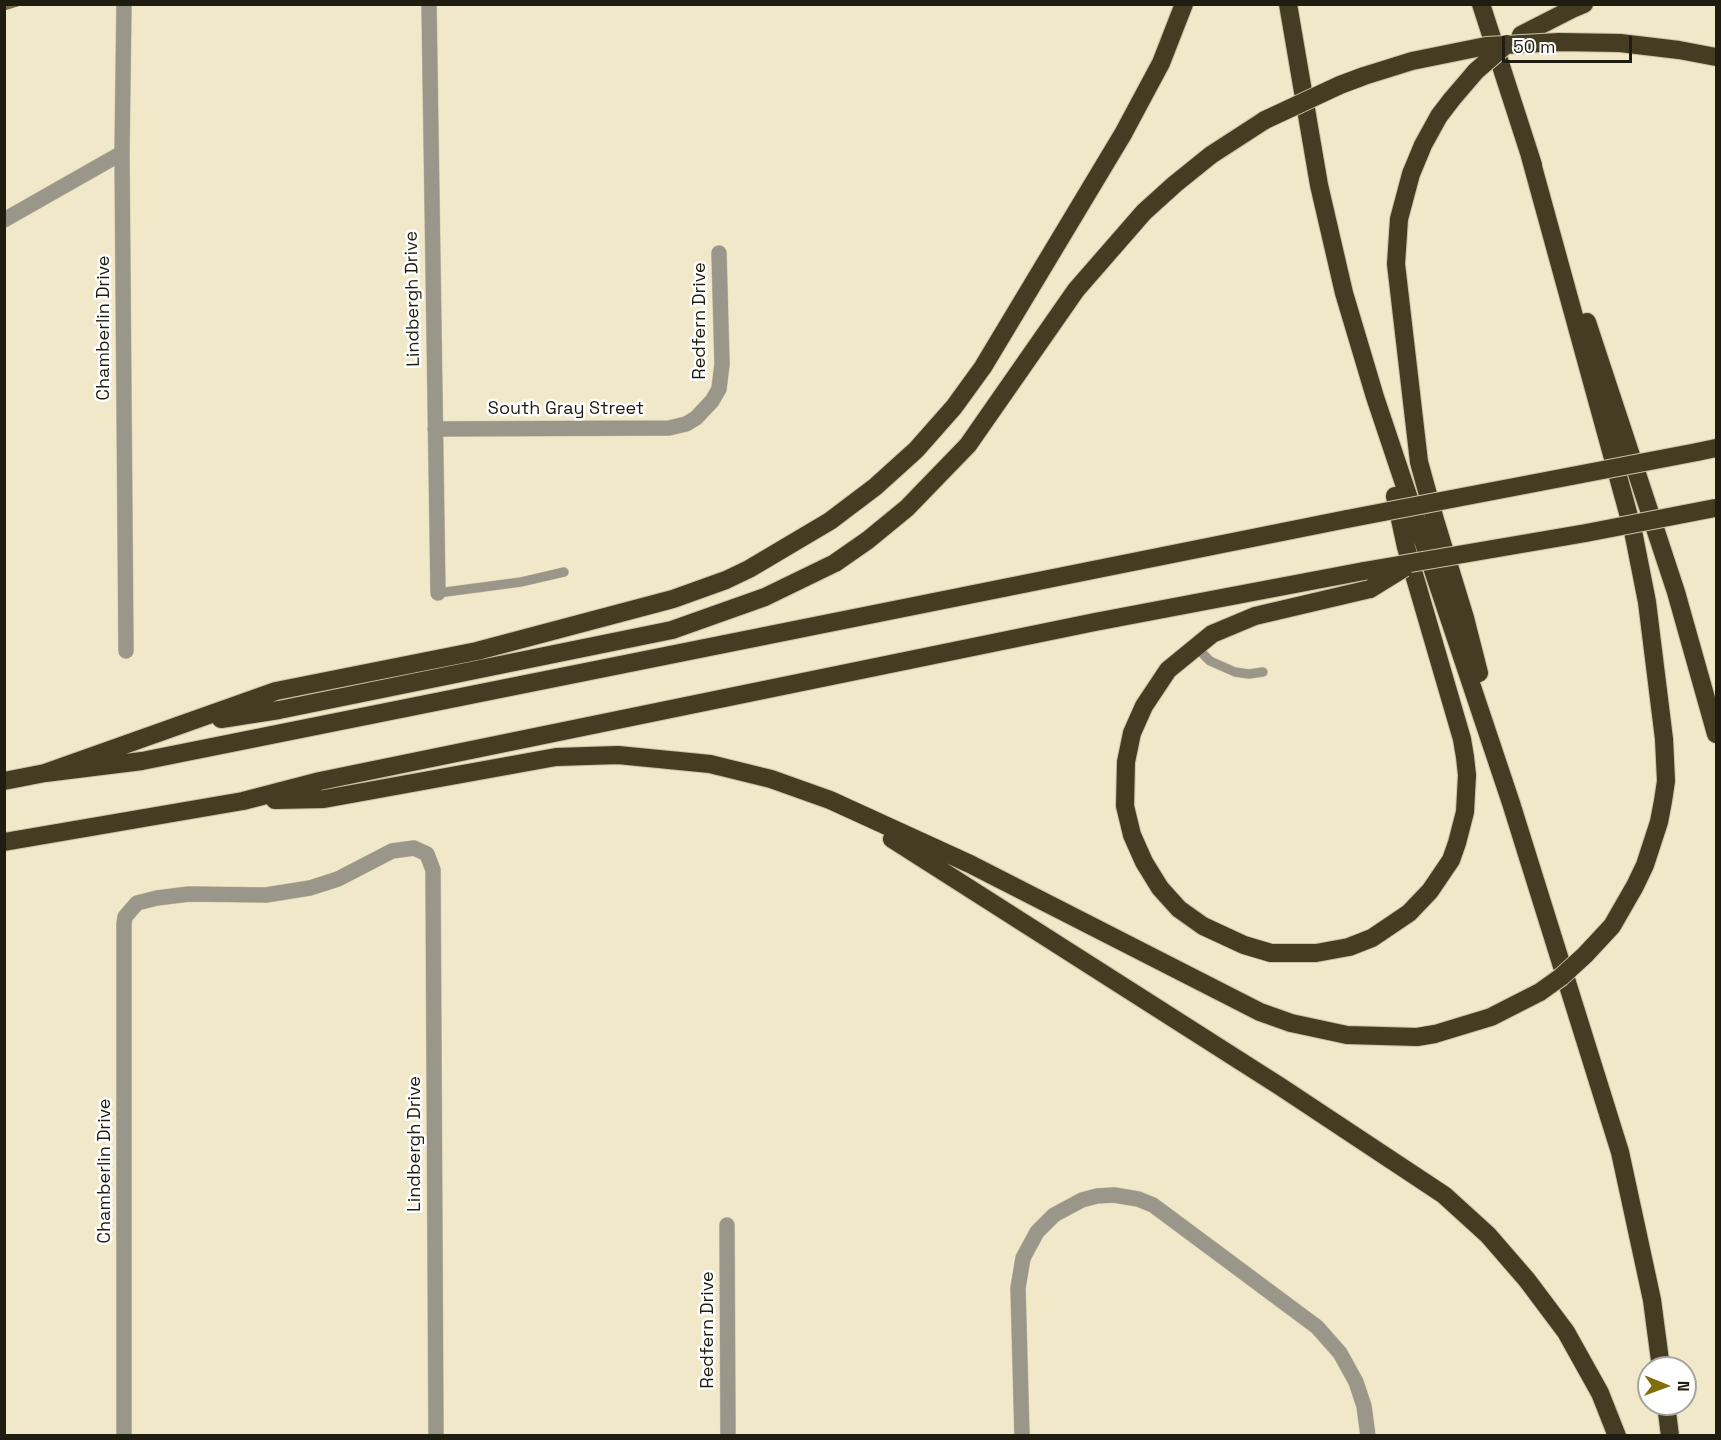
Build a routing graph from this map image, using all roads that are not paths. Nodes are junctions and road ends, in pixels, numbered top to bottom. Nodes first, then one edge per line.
1 (124, 4) edge
2 (429, 4) edge
3 (1184, 4) edge
4 (1288, 4) edge
5 (1481, 4) edge
6 (1584, 4) edge
7 (1716, 57) edge
8 (122, 153) junction
9 (1530, 156) junction
10 (4, 220) edge
11 (719, 253) dead end
12 (1375, 397) junction
13 (696, 418) joint
14 (435, 429) junction
15 (1716, 448) edge
16 (1716, 508) edge
17 (1415, 562) junction
18 (564, 572) dead end
19 (438, 593) joint
20 (1195, 646) junction
21 (126, 651) dead end
22 (1263, 672) dead end
23 (178, 725) junction
24 (1716, 734) edge
25 (45, 773) junction
26 (4, 781) edge
27 (830, 800) junction
28 (243, 801) junction
29 (1511, 803) junction
30 (4, 842) edge
31 (131, 909) joint
32 (727, 1225) dead end
33 (1659, 1356) edge
34 (1668, 1416) edge
35 (1368, 1430) edge
36 (124, 1436) edge
37 (436, 1436) edge
38 (728, 1436) edge
39 (1022, 1436) edge
40 (1354, 1436) edge
41 (1617, 1436) edge
42 (1670, 1436) edge

1 - 8 street, Chamberlin Drive
2 - 14 street, Lindbergh Drive
3 - 23 highway
4 - 12 highway
5 - 9 highway
6 - 29 highway, bridge
7 - 23 highway, bridge
8 - 10 street
8 - 21 street, Chamberlin Drive
9 - 24 highway
9 - 27 highway, bridge
11 - 13 street, Redfern Drive
12 - 20 highway
12 - 29 highway
13 - 14 street, South Gray Street
14 - 19 street, Lindbergh Drive
15 - 25 highway, bridge
16 - 17 highway, bridge
17 - 20 highway, bridge
17 - 28 highway, bridge
18 - 19 lane
20 - 22 lane
23 - 25 highway
25 - 26 highway
27 - 28 highway
27 - 41 highway
28 - 30 highway
29 - 33 highway
31 - 36 street, Chamberlin Drive
31 - 37 street, Lindbergh Drive
32 - 38 street, Redfern Drive
34 - 42 highway
35 - 39 street
35 - 40 street

